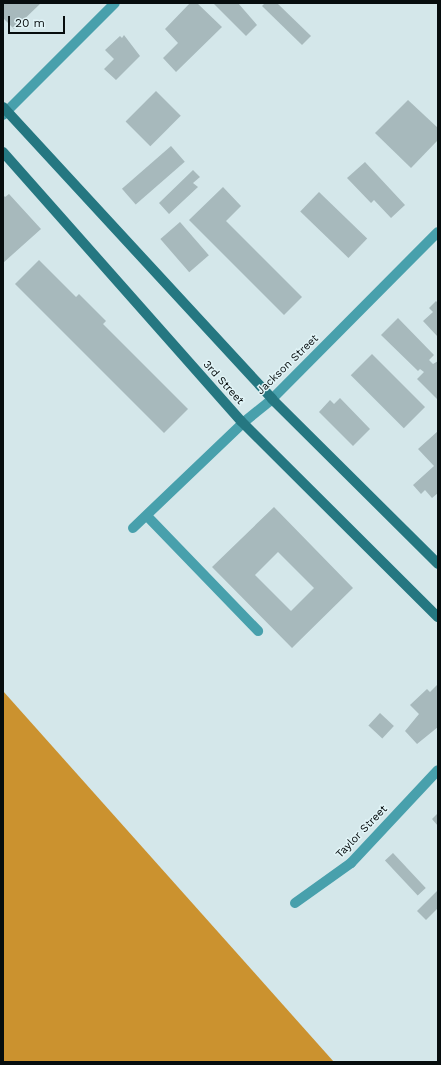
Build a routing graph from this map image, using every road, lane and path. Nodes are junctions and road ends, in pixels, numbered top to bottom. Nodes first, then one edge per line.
1 (115, 3) edge
2 (4, 111) edge
3 (3, 152) edge
4 (438, 232) edge
5 (272, 399) junction
6 (244, 422) junction
7 (147, 516) junction
8 (134, 528) dead end
9 (438, 564) edge
10 (438, 617) edge
11 (258, 631) dead end
12 (438, 770) edge
13 (295, 903) dead end

1 - 2 street
2 - 5 main road
3 - 6 main road, 3rd Street
4 - 5 street, Jackson Street
5 - 6 street, Jackson Street
5 - 9 main road
6 - 7 street, Jackson Street
6 - 10 main road, 3rd Street
7 - 8 street, Jackson Street
7 - 11 street
12 - 13 street, Taylor Street

